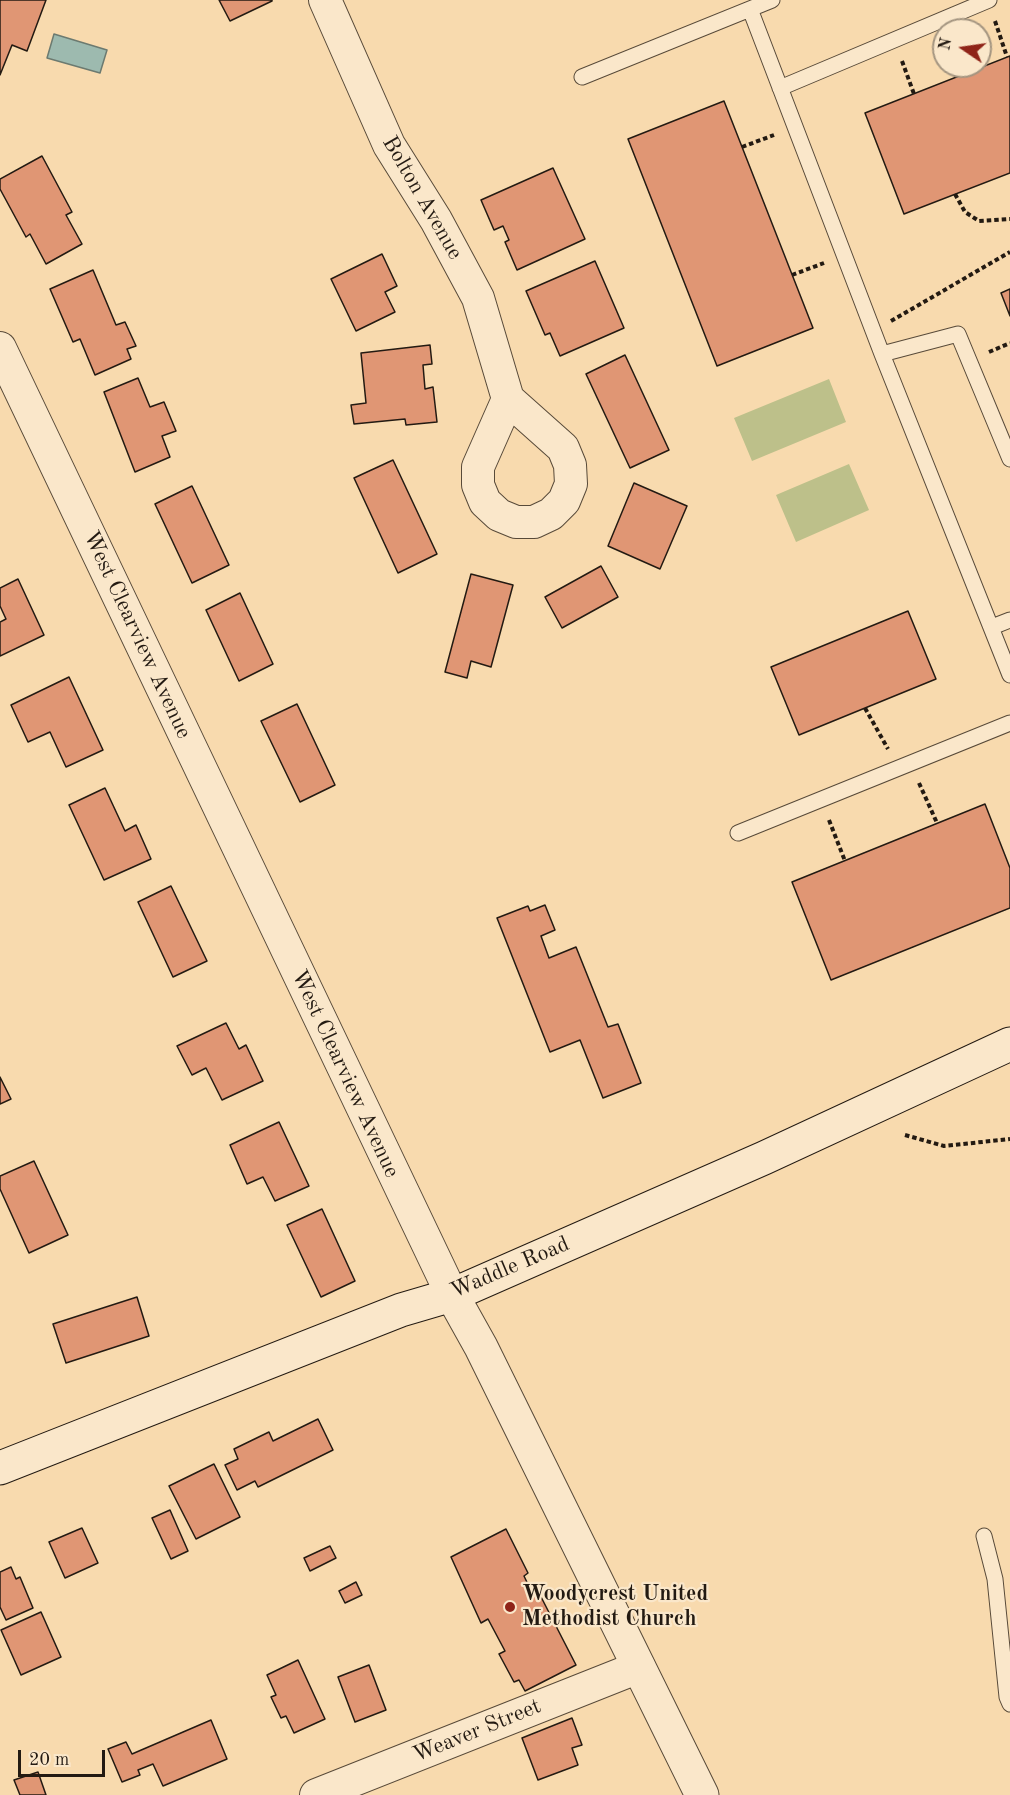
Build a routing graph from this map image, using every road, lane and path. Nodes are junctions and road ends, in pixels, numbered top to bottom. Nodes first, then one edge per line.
1 (325, 0) edge
2 (771, 0) edge
3 (988, 1) edge
4 (750, 9) junction
5 (894, 40) junction
6 (1007, 57) dead end
7 (582, 77) dead end
8 (780, 88) junction
9 (914, 94) dead end
10 (795, 128) junction
11 (742, 147) dead end
12 (955, 194) dead end
13 (1010, 219) edge
14 (1010, 252) edge
15 (844, 256) junction
16 (792, 275) dead end
17 (873, 331) junction
18 (0, 348) edge
19 (882, 354) junction
20 (508, 399) dead end
21 (1010, 459) edge
22 (1010, 620) edge
23 (992, 627) junction
24 (1010, 675) edge
25 (865, 708) dead end
26 (1010, 723) edge
27 (904, 765) junction
28 (821, 800) junction
29 (937, 824) dead end
30 (738, 833) dead end
31 (845, 861) dead end
32 (1010, 1044) edge
33 (905, 1135) dead end
34 (1010, 1139) edge
35 (452, 1295) junction
36 (2, 1463) edge
37 (984, 1536) dead end
38 (639, 1667) junction
39 (1010, 1704) edge
40 (316, 1795) edge
41 (702, 1795) edge

1 - 20 street, Bolton Avenue
2 - 4 lane
3 - 5 lane
3 - 6 path
4 - 7 lane
4 - 8 lane
5 - 8 lane
5 - 9 path
8 - 10 lane
10 - 11 path
10 - 15 lane
12 - 13 path
14 - 17 path
15 - 16 path
15 - 17 lane
17 - 19 lane
18 - 35 street, West Clearview Avenue
19 - 21 lane
19 - 23 lane
22 - 23 lane
23 - 24 lane
25 - 27 path
26 - 27 lane
27 - 28 lane
27 - 29 path
28 - 30 lane
28 - 31 path
32 - 35 main road, Waddle Road
33 - 34 path
35 - 36 main road, Waddle Road
35 - 38 main road, West Clearview Avenue
37 - 39 lane
38 - 40 street, Weaver Street
38 - 41 main road, West Clearview Avenue

